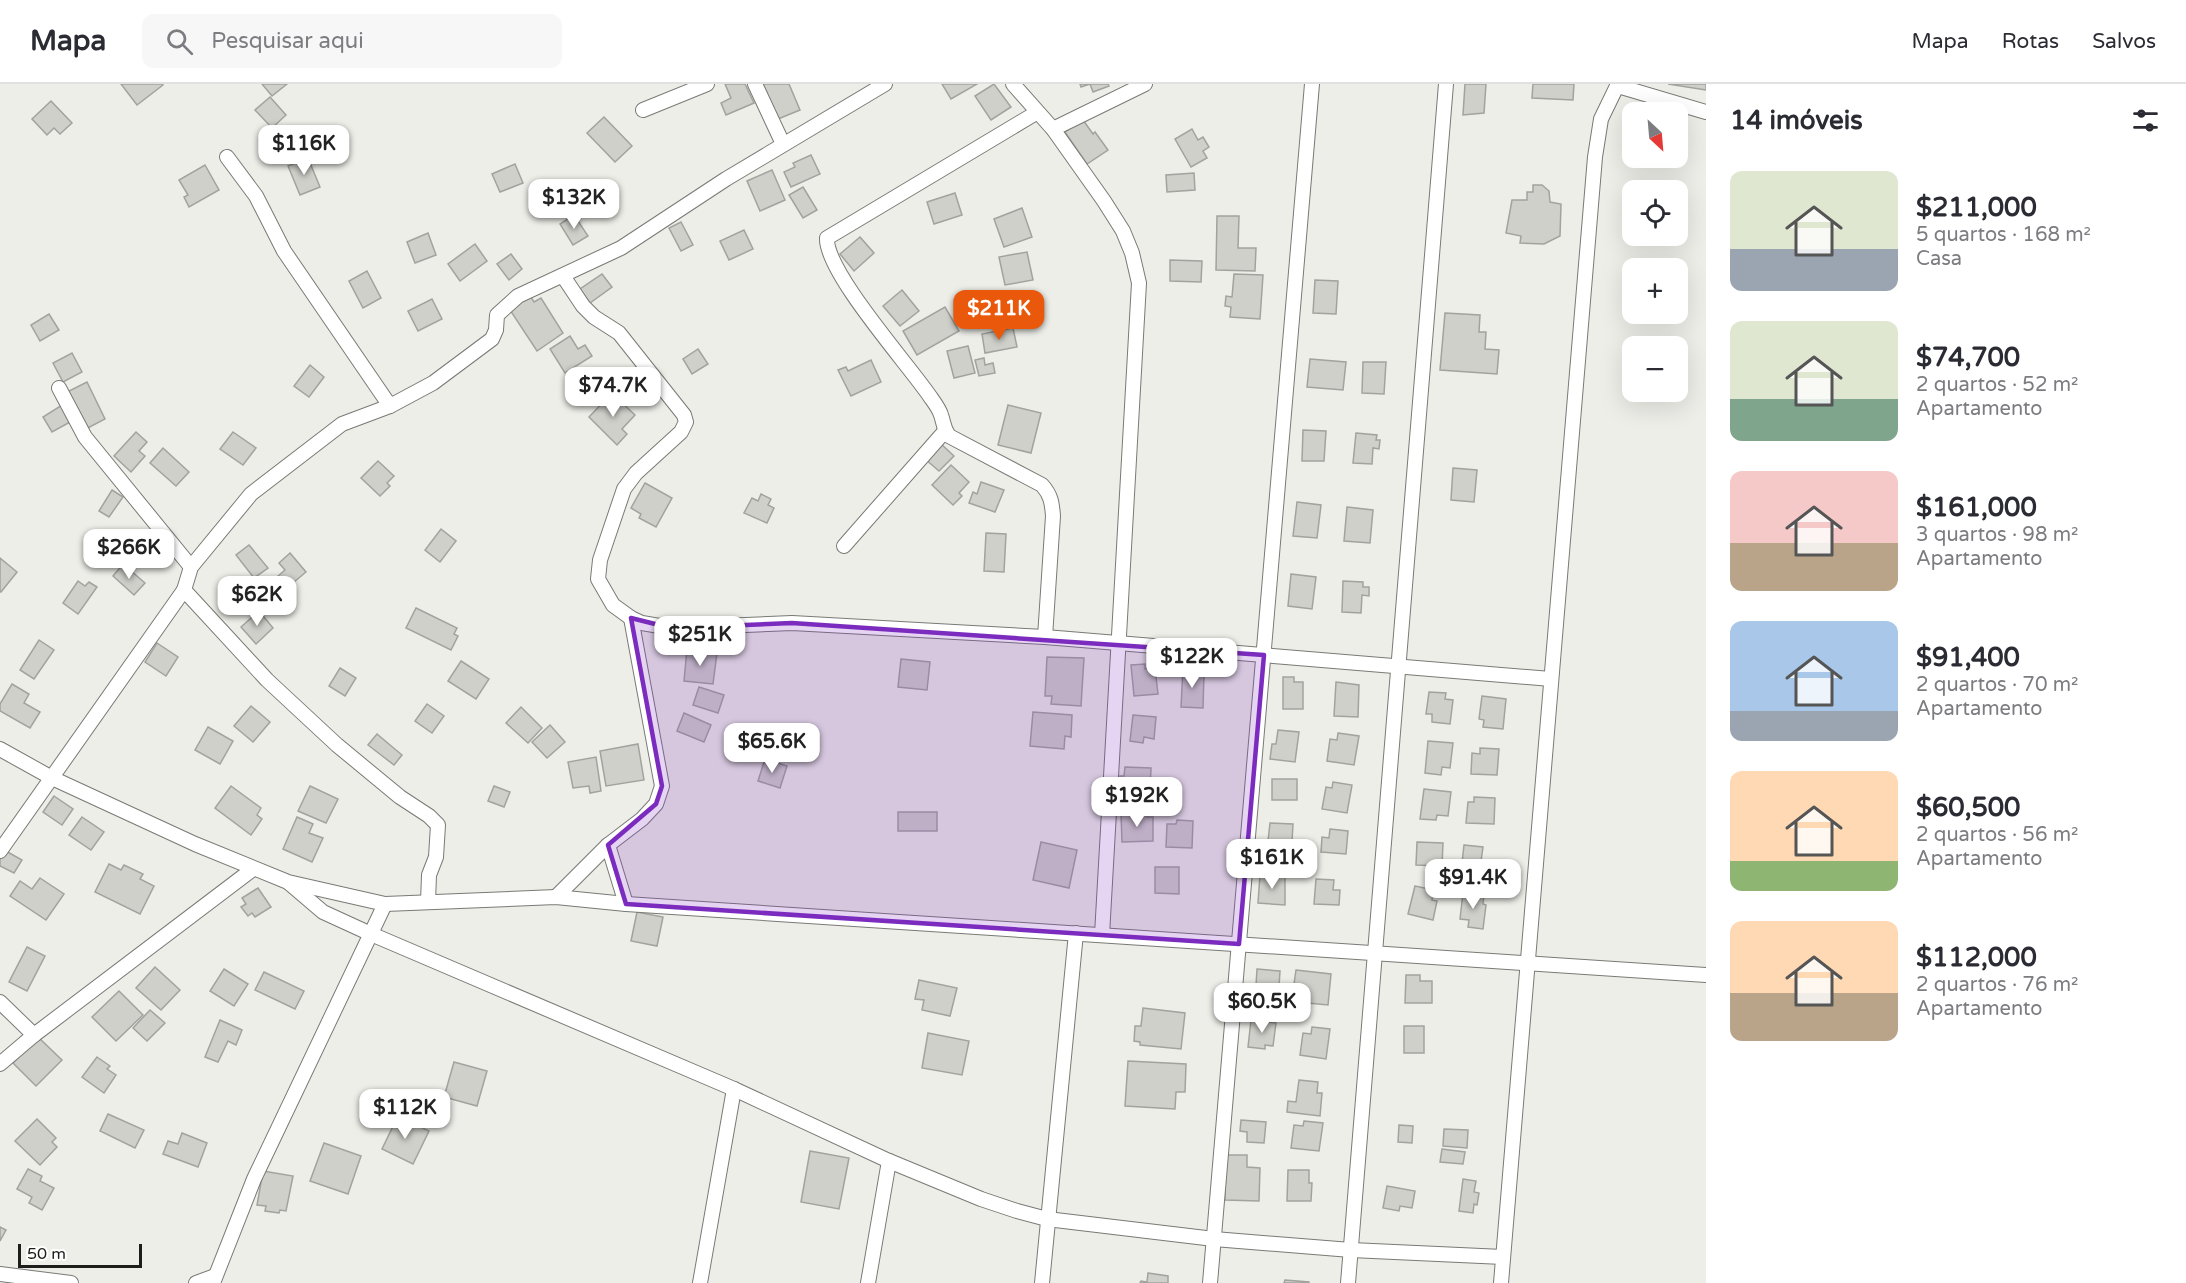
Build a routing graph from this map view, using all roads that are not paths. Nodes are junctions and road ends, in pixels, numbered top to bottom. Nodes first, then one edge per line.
1 (707, 84) edge
2 (755, 84) edge
3 (885, 84) edge
4 (1013, 84) edge
5 (1145, 84) edge
6 (1312, 84) edge
7 (1446, 84) edge
8 (1618, 85) edge
9 (644, 110) dead end
10 (1706, 112) edge
11 (1036, 113) junction
12 (1053, 129) junction
13 (783, 144) junction
14 (227, 157) dead end
15 (563, 276) junction
16 (59, 388) dead end
17 (390, 406) junction
18 (945, 431) junction
19 (844, 546) dead end
20 (191, 567) junction
21 (184, 590) junction
22 (631, 618) junction
23 (1045, 637) junction
24 (1119, 643) junction
25 (1263, 655) junction
26 (1398, 666) junction
27 (1551, 679) junction
28 (0, 749) edge
29 (52, 778) junction
30 (608, 845) junction
31 (0, 851) edge
32 (253, 869) junction
33 (288, 882) junction
34 (556, 897) junction
35 (428, 902) junction
36 (385, 904) junction
37 (626, 904) junction
38 (1076, 933) junction
39 (371, 934) junction
40 (1102, 935) junction
41 (1239, 944) junction
42 (1375, 953) junction
43 (1528, 963) junction
44 (1706, 975) edge
45 (0, 1002) edge
46 (34, 1035) junction
47 (0, 1064) edge
48 (734, 1089) junction
49 (889, 1161) junction
50 (1047, 1219) junction
51 (1214, 1239) junction
52 (1351, 1250) junction
53 (1503, 1257) junction
54 (0, 1274) edge
55 (214, 1280) edge
56 (72, 1283) edge
57 (196, 1283) edge
58 (700, 1283) edge
59 (868, 1283) edge
60 (1042, 1283) edge
61 (1210, 1283) edge
62 (1348, 1283) edge
63 (1501, 1283) edge

1 - 9 street
2 - 13 street
3 - 13 street
4 - 11 street
5 - 12 street
6 - 25 street
7 - 26 street
8 - 10 street
8 - 27 street
11 - 12 street
11 - 18 street
12 - 24 street
13 - 15 street
14 - 17 street
15 - 17 street
15 - 22 street
16 - 20 street
17 - 20 street
18 - 19 street
18 - 23 street
20 - 21 street
21 - 29 street
21 - 35 street
22 - 23 street
22 - 30 street
23 - 24 street
24 - 25 street
24 - 40 street
25 - 26 street
25 - 41 street
26 - 27 street
26 - 42 street
27 - 43 street
28 - 29 street
29 - 31 street
29 - 32 street
30 - 34 street
30 - 37 street
32 - 33 street
32 - 46 street
33 - 36 street
33 - 39 street
34 - 35 street
34 - 37 street
35 - 36 street
36 - 39 street
37 - 38 street
38 - 40 street
38 - 50 street
39 - 48 street
39 - 55 street
40 - 41 street
41 - 42 street
41 - 51 street
42 - 43 street
42 - 52 street
43 - 44 street
43 - 53 street
45 - 46 street
46 - 47 street
48 - 49 street
48 - 58 street
49 - 50 street
49 - 59 street
50 - 51 street
50 - 60 street
51 - 52 street
51 - 61 street
52 - 53 street
52 - 62 street
53 - 63 street
54 - 56 street
55 - 57 street

